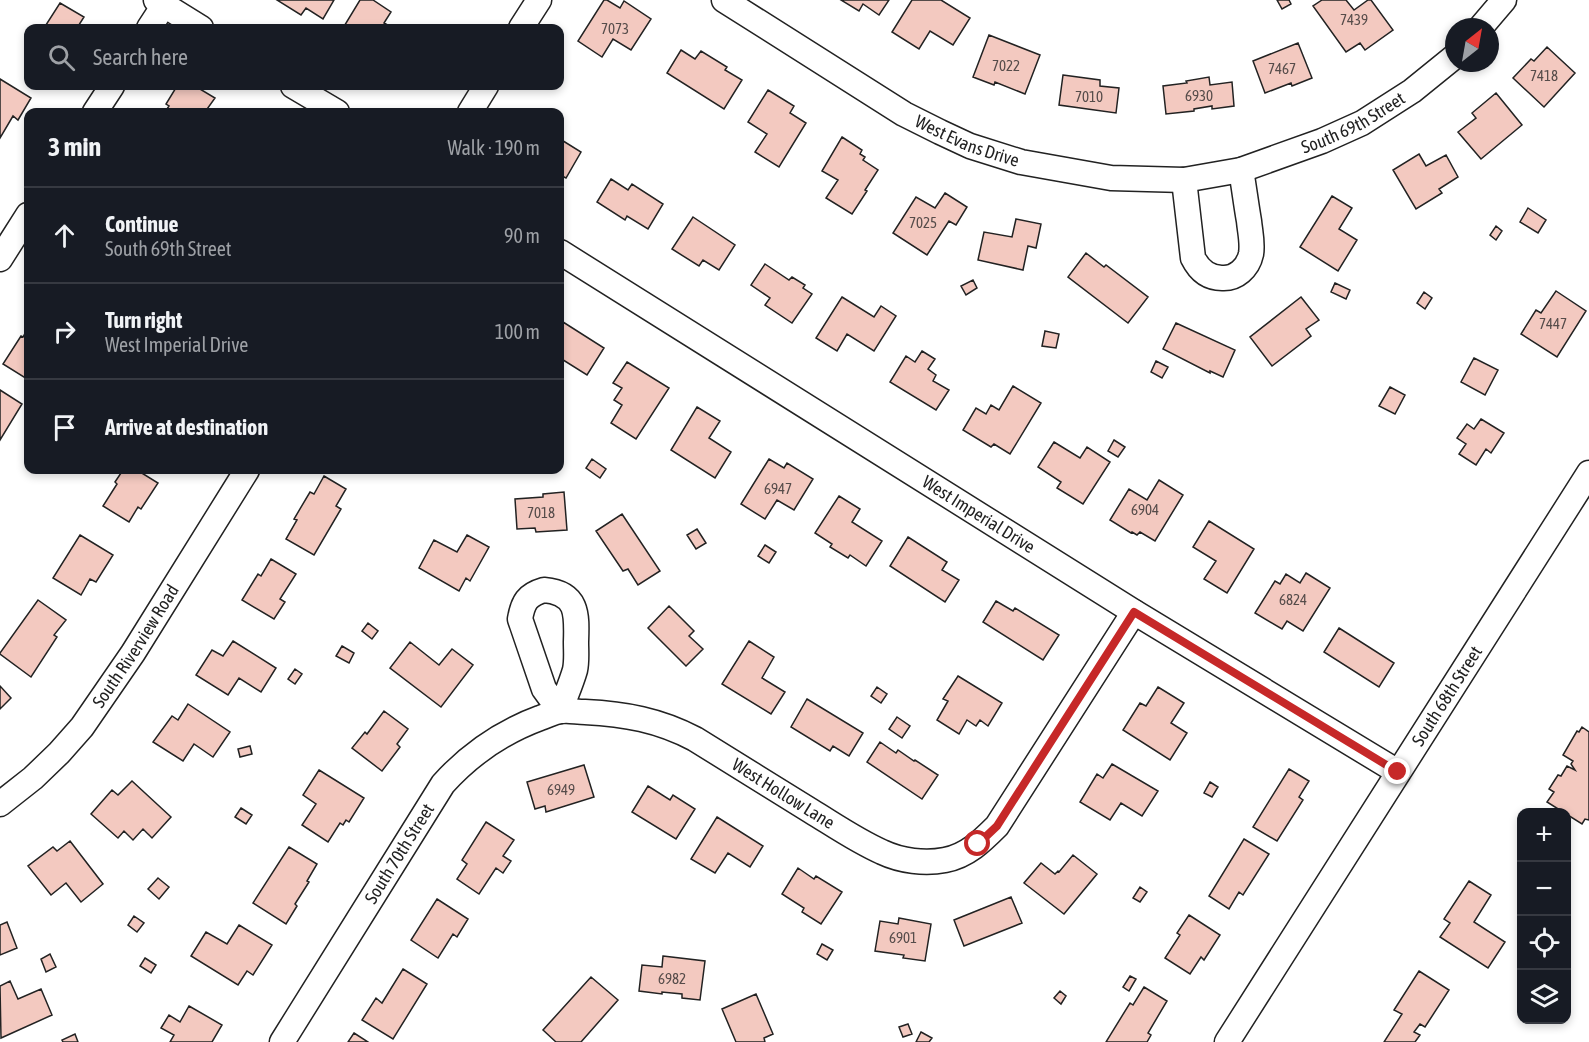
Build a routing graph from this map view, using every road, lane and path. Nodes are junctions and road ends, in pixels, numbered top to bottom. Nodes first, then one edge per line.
1 (539, 0) edge
2 (724, 0) edge
3 (1504, 0) edge
4 (160, 3) edge
5 (1489, 18) edge
6 (151, 24) edge
7 (194, 24) edge
8 (524, 24) edge
9 (1445, 64) edge
10 (109, 90) edge
11 (300, 90) edge
12 (484, 90) edge
13 (98, 108) edge
14 (329, 108) edge
15 (472, 108) edge
16 (1241, 170) junction
17 (1184, 180) junction
18 (24, 221) edge
19 (564, 255) edge
20 (0, 259) edge
21 (1589, 473) edge
22 (244, 474) edge
23 (1134, 612) junction
24 (560, 711) joint
25 (1398, 772) junction
26 (0, 804) edge
27 (282, 1042) edge
28 (1227, 1042) edge

1 - 8 street
2 - 17 street, West Evans Drive
3 - 5 street
4 - 6 street
4 - 7 street
9 - 16 street, South 69th Street
10 - 13 street
11 - 14 street
12 - 15 street
16 - 17 street, West Evans Drive
16 - 17 street
18 - 20 street
19 - 23 street, West Imperial Drive
21 - 25 street, South 68th Street
22 - 26 street, South Riverview Road
23 - 24 street, West Hollow Lane
23 - 25 street, West Imperial Drive
24 - 27 street, South 70th Street
25 - 28 street, South 68th Street

